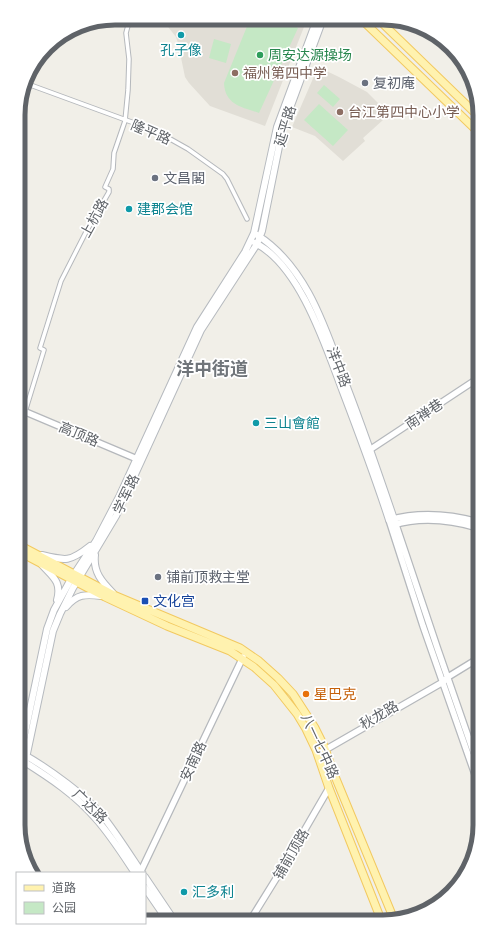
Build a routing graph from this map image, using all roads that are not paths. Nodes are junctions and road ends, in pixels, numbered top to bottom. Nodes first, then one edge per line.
1 (128, 25) edge
2 (315, 25) edge
3 (321, 25) edge
4 (367, 25) edge
5 (384, 25) edge
6 (30, 85) edge
7 (473, 111) edge
8 (125, 121) junction
9 (473, 127) edge
10 (247, 219) dead end
11 (257, 235) junction
12 (254, 242) junction
13 (473, 382) edge
14 (25, 405) edge
15 (25, 412) edge
16 (371, 449) junction
17 (137, 458) junction
18 (473, 521) edge
19 (393, 522) junction
20 (473, 527) edge
21 (96, 541) junction
22 (25, 549) edge
23 (95, 552) junction
24 (25, 554) edge
25 (38, 557) junction
26 (75, 578) junction
27 (116, 596) junction
28 (105, 597) junction
29 (57, 612) junction
30 (246, 651) junction
31 (242, 658) junction
32 (473, 662) edge
33 (444, 679) junction
34 (25, 733) edge
35 (321, 750) junction
36 (473, 753) edge
37 (25, 755) edge
38 (25, 760) edge
39 (473, 765) edge
40 (329, 788) junction
41 (138, 872) edge
42 (139, 872) edge
43 (146, 878) edge
44 (146, 889) edge
45 (392, 914) edge
46 (164, 915) edge
47 (171, 915) edge
48 (253, 915) edge
49 (379, 915) edge

1 - 8 street, 上杭路
2 - 11 main road, 延平路
3 - 11 main road, 延平路
4 - 9 main road
5 - 7 main road
6 - 8 street, 隆平路
8 - 10 street, 隆平路
8 - 14 street, 上杭路
11 - 12 main road, 学军路
11 - 16 main road, 洋中路
12 - 17 main road, 学军路
12 - 19 main road, 洋中路
12 - 23 main road, 学军路
13 - 16 street, 南禅巷
15 - 17 street, 高顶路
16 - 19 main road, 洋中路
17 - 21 main road, 学军路
18 - 19 street
19 - 20 street
19 - 33 street
21 - 25 main road
21 - 26 main road, 学军路
22 - 25 main road
23 - 26 main road, 学军路
23 - 27 main road
24 - 25 main road
25 - 26 main road
25 - 29 main road
26 - 27 main road, 八一七中路
26 - 28 main road, 八一七中路
26 - 29 main road, 学军路
27 - 30 main road, 八一七中路
28 - 29 main road
28 - 31 main road, 八一七中路
29 - 34 main road, 学军路
29 - 37 main road, 学军路
30 - 31 street, 安南路
30 - 35 main road, 八一七中路
31 - 35 main road, 八一七中路
31 - 42 street, 安南路
32 - 33 street, 秋龙路
33 - 35 street, 秋龙路
33 - 36 street
33 - 39 street
35 - 40 main road, 八一七中路
35 - 45 main road, 八一七中路
38 - 41 main road, 广达路
40 - 48 street, 铺前顶路
40 - 49 main road, 八一七中路
43 - 47 main road
44 - 46 main road

